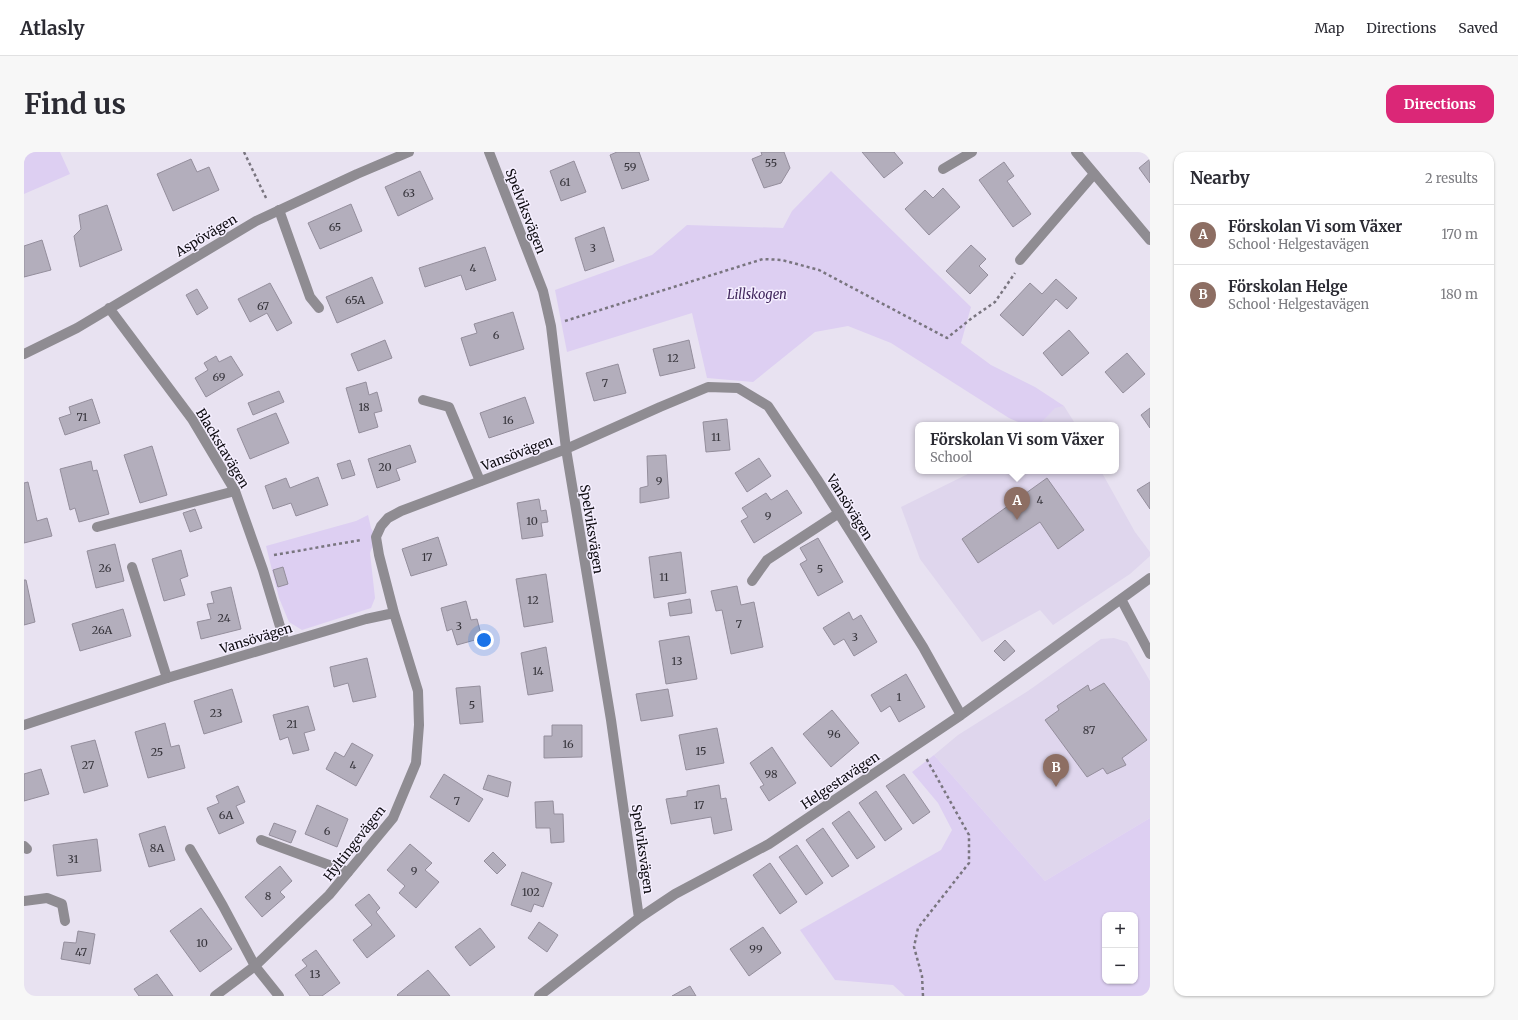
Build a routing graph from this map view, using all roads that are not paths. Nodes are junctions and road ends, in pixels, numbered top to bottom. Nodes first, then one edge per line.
1 (409, 152) edge
2 (489, 152) edge
3 (972, 152) edge
4 (1076, 152) edge
5 (943, 169) dead end
6 (1094, 174) junction
7 (276, 212) junction
8 (1150, 240) edge
9 (1020, 260) road end
10 (109, 308) junction
11 (319, 308) dead end
12 (24, 354) edge
13 (423, 400) dead end
14 (566, 449) junction
15 (480, 481) junction
16 (235, 491) junction
17 (839, 513) junction
18 (97, 527) dead end
19 (132, 567) dead end
20 (1150, 578) edge
21 (752, 581) dead end
22 (1121, 599) junction
23 (394, 614) junction
24 (285, 643) junction
25 (1150, 654) edge
26 (167, 678) junction
27 (961, 715) junction
28 (24, 725) edge
29 (261, 840) dead end
30 (190, 849) dead end
31 (348, 872) junction
32 (24, 901) edge
33 (639, 918) junction
34 (65, 921) dead end
35 (255, 966) junction
36 (215, 996) edge
37 (279, 996) edge
38 (539, 996) edge

1 - 7 street, Aspövägen
2 - 14 street, Spelviksvägen
3 - 5 street
4 - 6 street
6 - 8 street
6 - 9 street
7 - 10 street, Aspövägen
7 - 11 street
10 - 12 street, Aspövägen
10 - 16 street, Blackstavägen
13 - 15 street
14 - 15 street, Vansövägen
14 - 17 street, Vansövägen
14 - 33 street, Spelviksvägen
15 - 23 street, Vansövägen
16 - 18 street
16 - 24 street, Blackstavägen
17 - 21 street
17 - 27 street, Vansövägen
19 - 26 street
20 - 22 street, Helgestavägen
22 - 25 street
22 - 27 street, Helgestavägen
23 - 24 street, Vansövägen
23 - 31 street, Hyltingevägen
24 - 26 street, Vansövägen
26 - 28 street, Vansövägen
27 - 33 street, Helgestavägen
29 - 31 street
30 - 35 street
31 - 35 street, Hyltingevägen
32 - 34 street
33 - 38 street, Helgestavägen
35 - 36 street, Hyltingevägen
35 - 37 street

